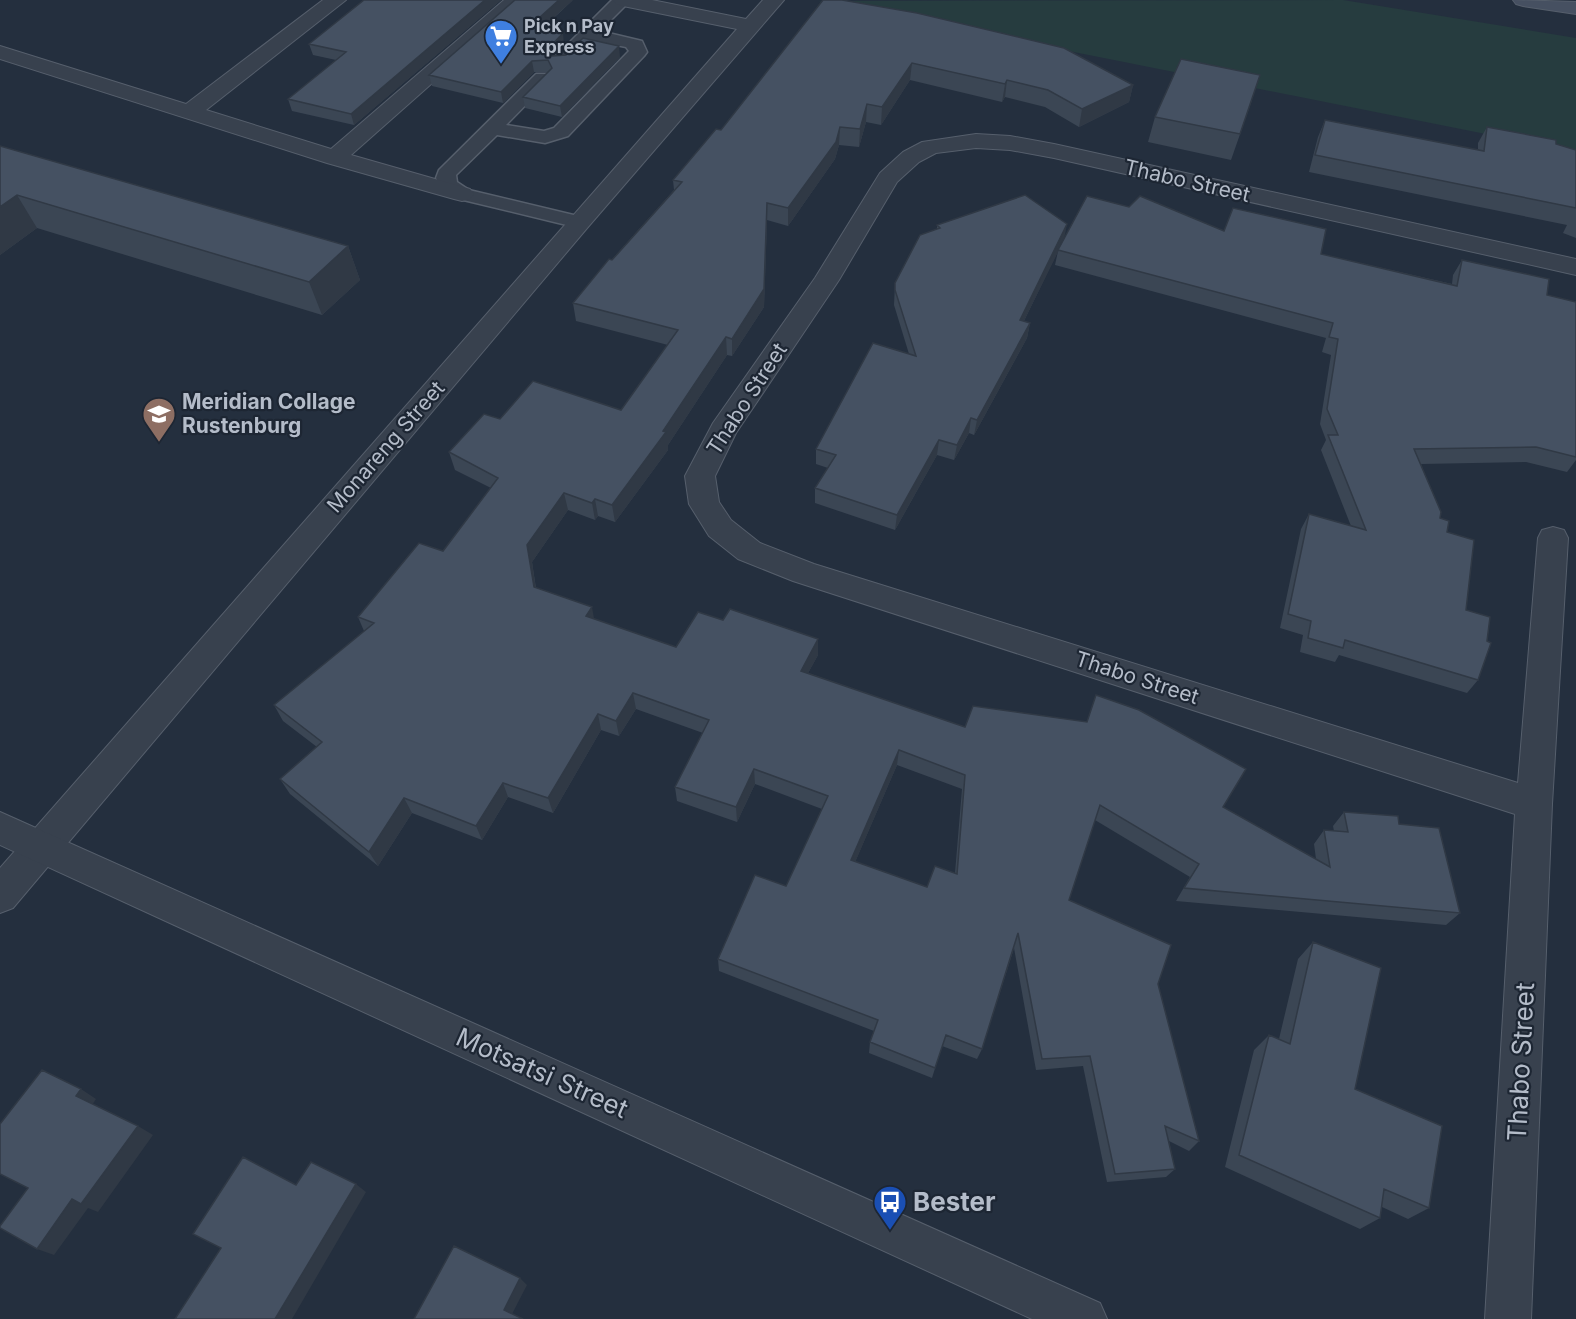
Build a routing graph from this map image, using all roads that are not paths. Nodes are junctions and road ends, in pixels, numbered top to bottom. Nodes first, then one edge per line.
1 (336, 0) edge
2 (516, 0) edge
3 (622, 0) edge
4 (774, 0) edge
5 (1523, 0) edge
6 (1576, 8) edge
7 (750, 26) junction
8 (588, 34) junction
9 (0, 52) edge
10 (560, 61) edge
11 (543, 78) edge
12 (189, 112) junction
13 (490, 128) junction
14 (335, 158) junction
15 (462, 194) junction
16 (579, 222) junction
17 (1576, 267) edge
18 (1553, 538) dead end
19 (1534, 804) junction
20 (0, 828) edge
21 (43, 846) junction
22 (0, 896) edge
23 (1083, 1319) edge
24 (1508, 1319) edge

1 - 12 street
2 - 14 street
3 - 7 street
3 - 8 lane
4 - 7 street, Monareng Street
5 - 6 main road
7 - 16 street, Monareng Street
8 - 10 lane
8 - 13 lane
9 - 12 street
11 - 13 lane
12 - 14 street
13 - 15 lane
14 - 15 street
15 - 16 lane
16 - 21 street, Monareng Street
17 - 19 street, Thabo Street
18 - 19 street, Thabo Street
19 - 24 street, Thabo Street
20 - 21 street, Motsatsi Street
21 - 22 street, Monareng Street
21 - 23 street, Motsatsi Street

